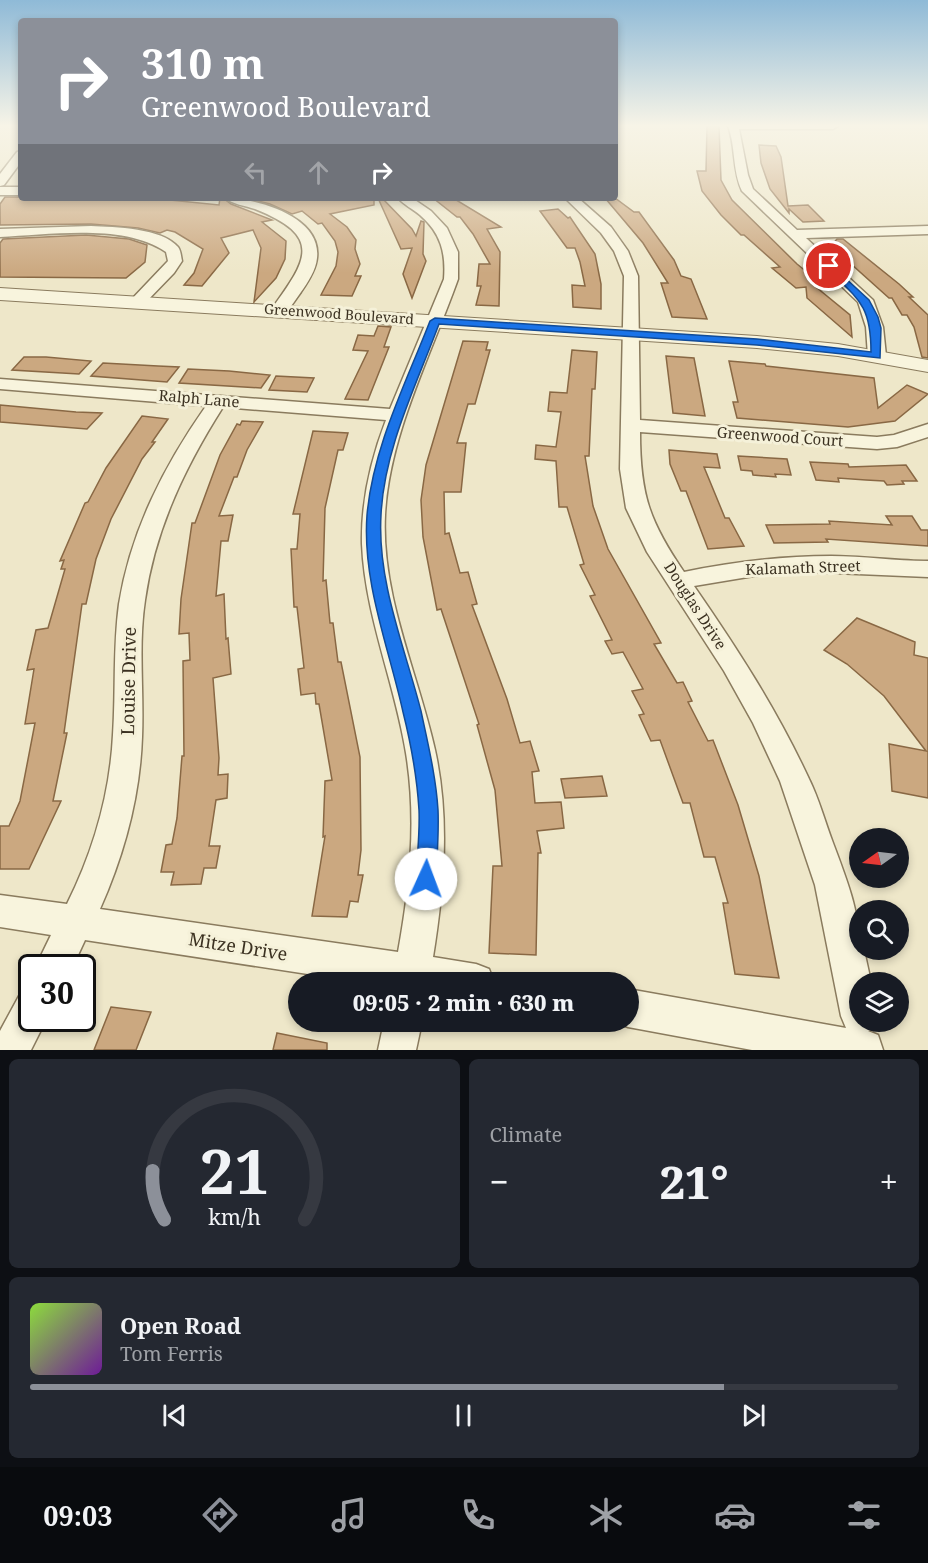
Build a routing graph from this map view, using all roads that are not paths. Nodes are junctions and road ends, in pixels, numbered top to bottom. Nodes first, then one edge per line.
1 (742, 175) edge
2 (0, 191) edge
3 (18, 191) edge
4 (242, 201) edge
5 (408, 201) edge
6 (575, 201) edge
7 (928, 230) edge
8 (0, 233) edge
9 (793, 234) junction
10 (0, 294) edge
11 (138, 301) junction
12 (279, 310) junction
13 (435, 321) junction
14 (632, 334) junction
15 (876, 356) junction
16 (928, 366) edge
17 (0, 384) edge
18 (218, 401) junction
19 (399, 415) junction
20 (629, 425) junction
21 (928, 430) edge
22 (928, 569) edge
23 (678, 581) junction
24 (0, 911) edge
25 (76, 922) junction
26 (60, 954) edge
27 (375, 972) edge
28 (412, 972) edge
29 (851, 972) edge
30 (639, 1010) edge
31 (20, 1032) edge
32 (400, 1032) edge
33 (862, 1032) edge
34 (11, 1050) edge
35 (397, 1050) edge
36 (864, 1050) edge

1 - 9 street
2 - 3 street
4 - 12 street
5 - 13 street
6 - 14 street, Douglas Drive
7 - 9 street
8 - 11 street
9 - 15 street
10 - 11 street, Greenwood Boulevard
11 - 12 street, Greenwood Boulevard
12 - 13 street, Greenwood Boulevard
13 - 14 street, Greenwood Boulevard
13 - 19 street
14 - 15 street, Greenwood Boulevard
14 - 20 street, Douglas Drive
15 - 16 street, Greenwood Boulevard
17 - 18 street, Ralph Lane
18 - 19 street, Ralph Lane
18 - 25 street, Louise Drive
19 - 28 street
20 - 21 street, Greenwood Court
20 - 23 street, Douglas Drive
22 - 23 street, Kalamath Street
23 - 29 street, Douglas Drive
24 - 25 street, Mitze Drive
25 - 26 street, Louise Drive
25 - 27 street, Mitze Drive
30 - 36 street
31 - 34 street
32 - 35 street
33 - 36 street

